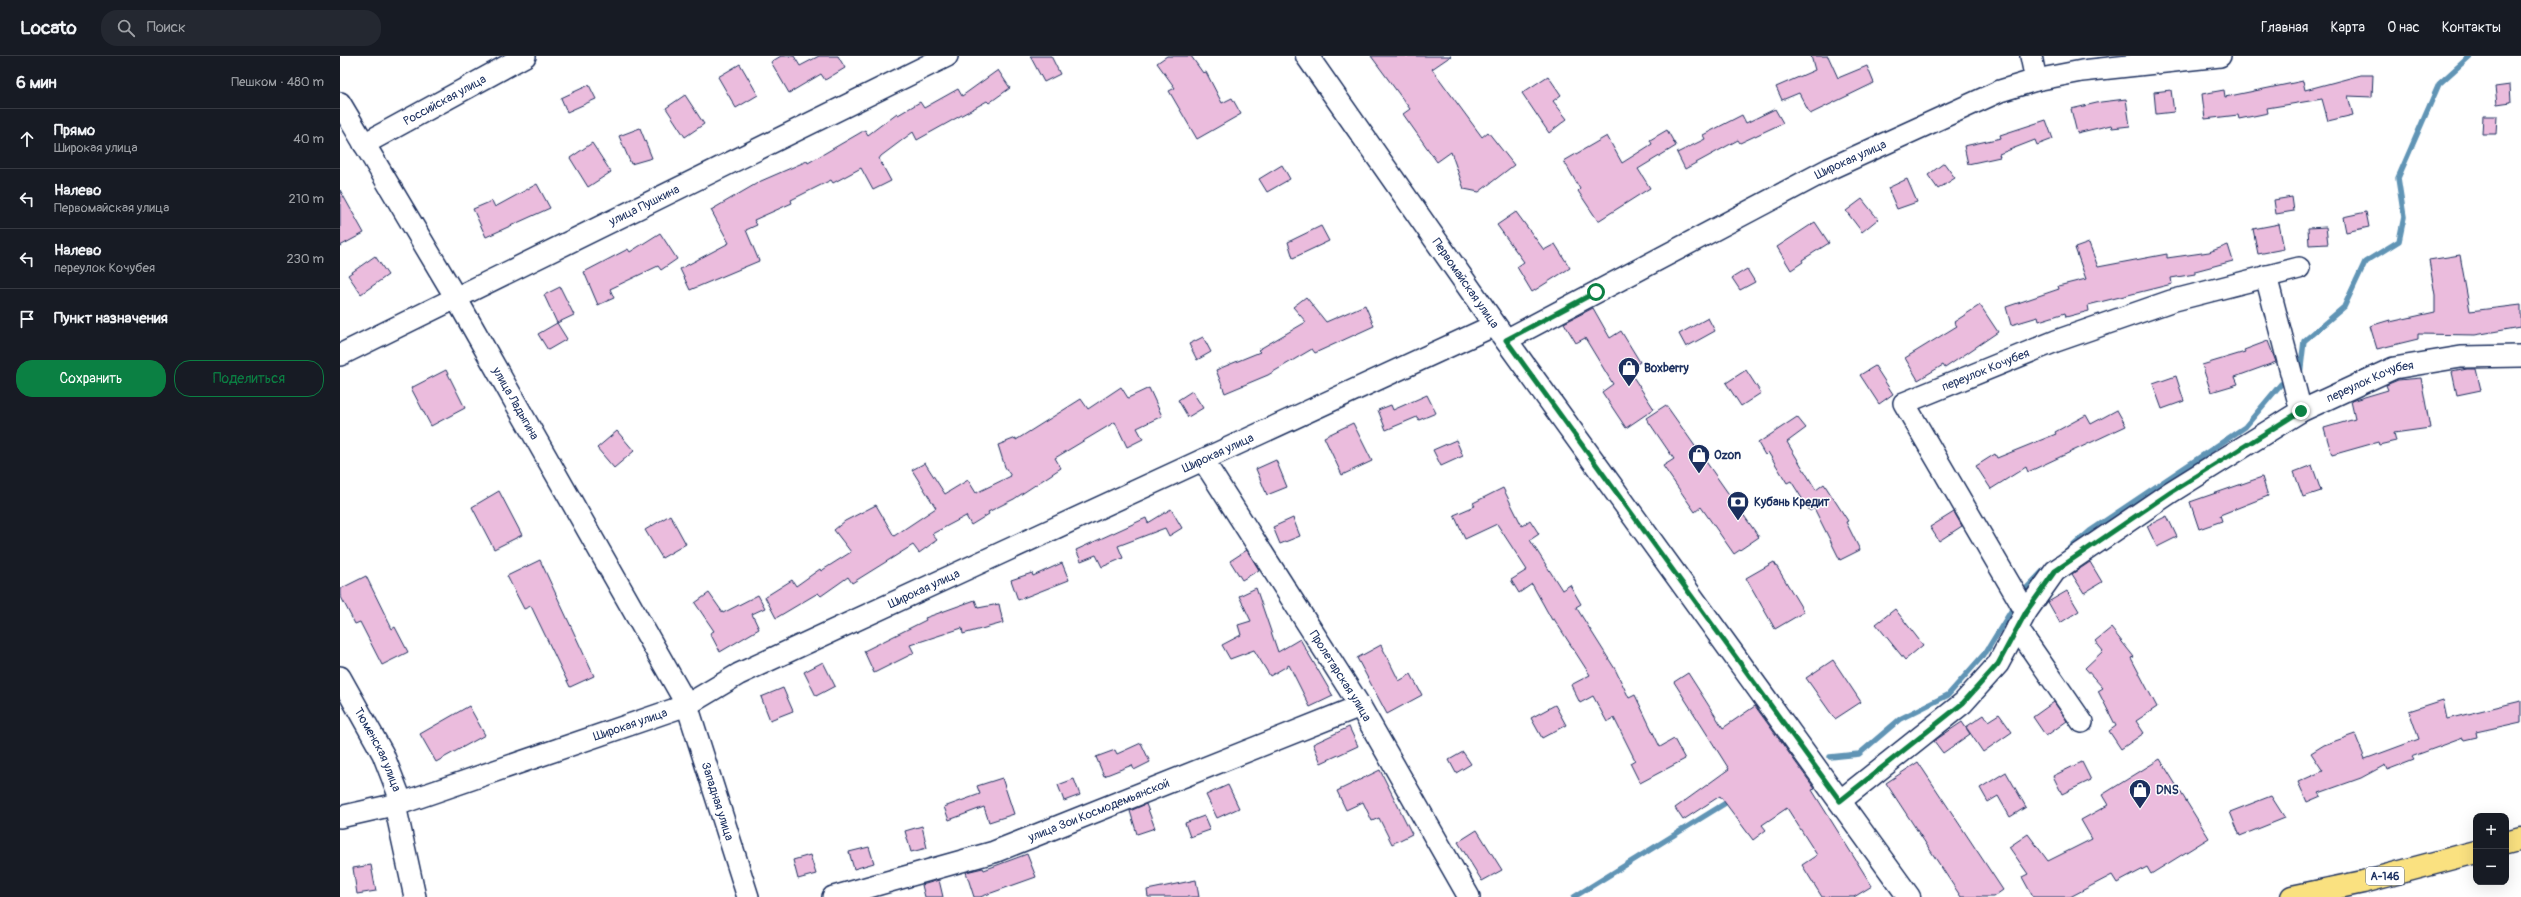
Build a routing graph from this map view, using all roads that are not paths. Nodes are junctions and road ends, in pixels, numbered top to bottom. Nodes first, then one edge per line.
1 (525, 56) edge
2 (948, 56) edge
3 (1307, 56) edge
4 (2031, 56) edge
5 (2220, 56) edge
6 (2036, 80) junction
7 (340, 103) edge
8 (364, 144) junction
9 (2299, 268) dead end
10 (2266, 276) junction
11 (456, 298) junction
12 (1501, 332) junction
13 (340, 355) edge
14 (2521, 356) edge
15 (2301, 411) junction
16 (1203, 460) junction
17 (2022, 620) junction
18 (340, 677) edge
19 (688, 705) junction
20 (1360, 706) junction
21 (2082, 722) dead end
22 (1840, 801) junction
23 (399, 804) junction
24 (340, 817) edge
25 (2521, 839) edge
26 (2509, 842) edge
27 (2473, 853) edge
28 (415, 897) edge
29 (748, 897) edge
30 (833, 897) edge
31 (1469, 897) edge
32 (1908, 897) edge
33 (2292, 897) edge

1 - 8 street, Российская улица
2 - 11 street, улица Пушкина
3 - 12 street, Первомайская улица
4 - 6 street
5 - 6 street, Широкая улица
6 - 12 street, Широкая улица
7 - 8 street, улица Ладыгина
8 - 11 street, улица Ладыгина
9 - 10 street, переулок Кочубея
10 - 15 street
10 - 17 street, переулок Кочубея
11 - 13 street, улица Пушкина
11 - 19 street, улица Ладыгина
12 - 16 street, Широкая улица
12 - 22 street, Первомайская улица
14 - 15 street, переулок Кочубея
15 - 17 street, переулок Кочубея
16 - 19 street, Широкая улица
16 - 20 street, Пролетарская улица
17 - 21 street, переулок Кочубея
17 - 22 street, переулок Кочубея
18 - 23 street, Тюменская улица
19 - 23 street, Широкая улица
19 - 29 street, Западная улица
20 - 30 street, улица Зои Космодемьянской
20 - 31 street, Пролетарская улица
22 - 32 street, Первомайская улица
23 - 24 street, Широкая улица
23 - 28 street, Тюменская улица
25 - 26 highway
27 - 33 highway, А-146

